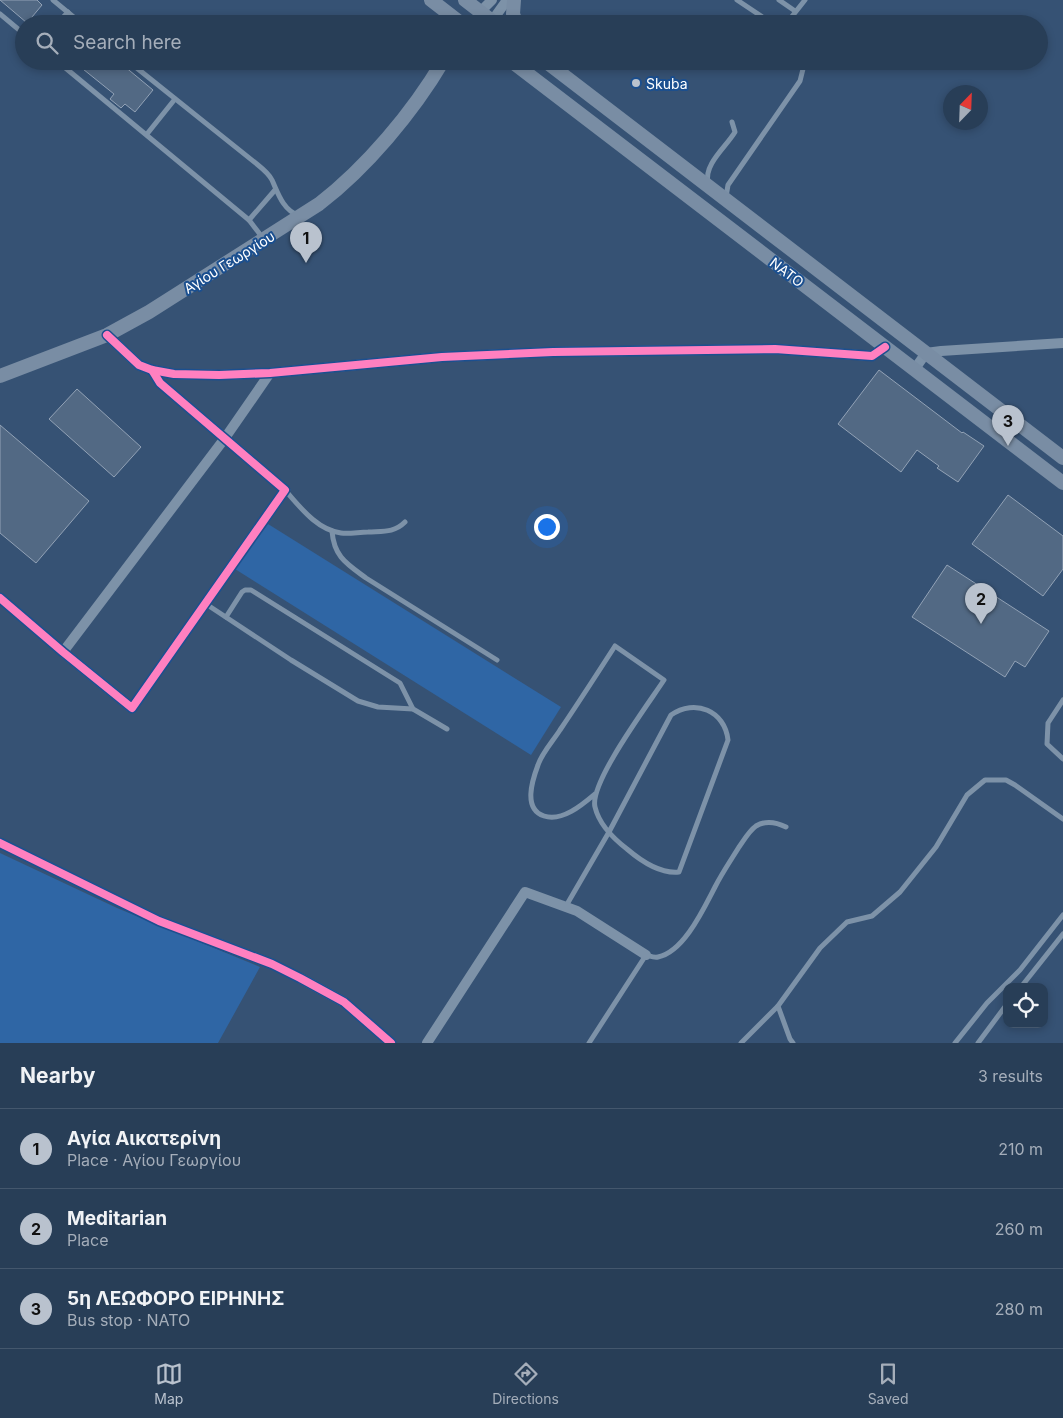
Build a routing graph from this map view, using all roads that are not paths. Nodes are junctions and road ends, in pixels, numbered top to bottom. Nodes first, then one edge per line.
1 (53, 0) edge
2 (431, 0) edge
3 (465, 0) edge
4 (492, 0) edge
5 (507, 0) edge
6 (514, 0) edge
7 (736, 0) edge
8 (779, 0) edge
9 (805, 0) edge
10 (795, 11) junction
11 (68, 12) junction
12 (480, 12) junction
13 (0, 14) edge
14 (65, 15) edge
15 (72, 15) edge
16 (450, 15) edge
17 (478, 15) edge
18 (484, 15) edge
19 (498, 15) edge
20 (513, 15) edge
21 (759, 15) edge
22 (792, 15) edge
23 (15, 26) edge
24 (68, 70) edge
25 (139, 70) edge
26 (437, 70) edge
27 (523, 70) edge
28 (557, 70) edge
29 (803, 70) edge
30 (175, 99) junction
31 (732, 122) dead end
32 (146, 134) junction
33 (710, 188) junction
34 (275, 190) junction
35 (726, 200) junction
36 (302, 216) junction
37 (249, 220) junction
38 (262, 241) junction
39 (107, 335) junction
40 (1063, 343) edge
41 (885, 347) junction
42 (926, 353) junction
43 (152, 370) junction
44 (914, 370) junction
45 (270, 372) junction
46 (0, 376) edge
47 (225, 438) junction
48 (1063, 458) edge
49 (1063, 484) edge
50 (286, 490) junction
51 (405, 522) dead end
52 (332, 531) junction
53 (0, 598) edge
54 (206, 604) junction
55 (226, 617) junction
56 (63, 652) junction
57 (497, 660) dead end
58 (1063, 700) edge
59 (414, 709) junction
60 (447, 729) dead end
61 (1063, 759) edge
62 (594, 794) junction
63 (1063, 819) edge
64 (786, 827) dead end
65 (609, 832) junction
66 (0, 843) edge
67 (566, 906) junction
68 (1063, 914) edge
69 (1063, 934) edge
70 (646, 955) junction
71 (1024, 983) edge
72 (778, 1006) junction
73 (1003, 1009) edge
74 (391, 1043) edge
75 (428, 1043) edge
76 (589, 1043) edge
77 (741, 1043) edge
78 (793, 1043) edge
79 (955, 1043) edge
80 (978, 1043) edge

1 - 11 lane
2 - 16 main road
3 - 12 main road
4 - 12 street
5 - 19 street
6 - 20 main road
7 - 21 lane
8 - 10 lane
9 - 10 lane
10 - 22 lane
11 - 14 lane
11 - 15 lane
12 - 17 main road
12 - 18 main road
13 - 23 lane
24 - 32 lane
25 - 30 lane
26 - 36 main road, Αγίου Γεωργίου
27 - 41 main road, ΝΑΤΟ
28 - 33 main road, ΝΑΤΟ
29 - 35 lane
30 - 32 lane
30 - 34 lane
31 - 33 lane
32 - 37 lane
33 - 35 main road, ΝΑΤΟ
34 - 36 lane
34 - 37 lane
35 - 42 main road, ΝΑΤΟ
36 - 38 main road, Αγίου Γεωργίου
37 - 38 lane
38 - 39 main road, Αγίου Γεωργίου
39 - 43 street
39 - 46 main road, Αγίου Γεωργίου
40 - 42 street
41 - 44 main road, ΝΑΤΟ
41 - 45 street
42 - 44 street
42 - 48 main road, ΝΑΤΟ
43 - 45 street
43 - 47 street
44 - 49 main road, ΝΑΤΟ
45 - 47 street
47 - 50 street
47 - 56 street
50 - 52 lane
50 - 54 street
51 - 52 lane
52 - 57 lane
53 - 56 street
54 - 55 lane
54 - 56 street
55 - 59 lane
55 - 59 lane
58 - 61 lane
59 - 60 lane
62 - 62 lane
62 - 65 lane
63 - 72 lane
64 - 70 lane
65 - 65 lane
65 - 67 lane
66 - 74 street
67 - 70 street
67 - 75 street
68 - 79 lane
69 - 71 lane
70 - 76 lane
72 - 77 lane
72 - 78 lane
73 - 80 lane

